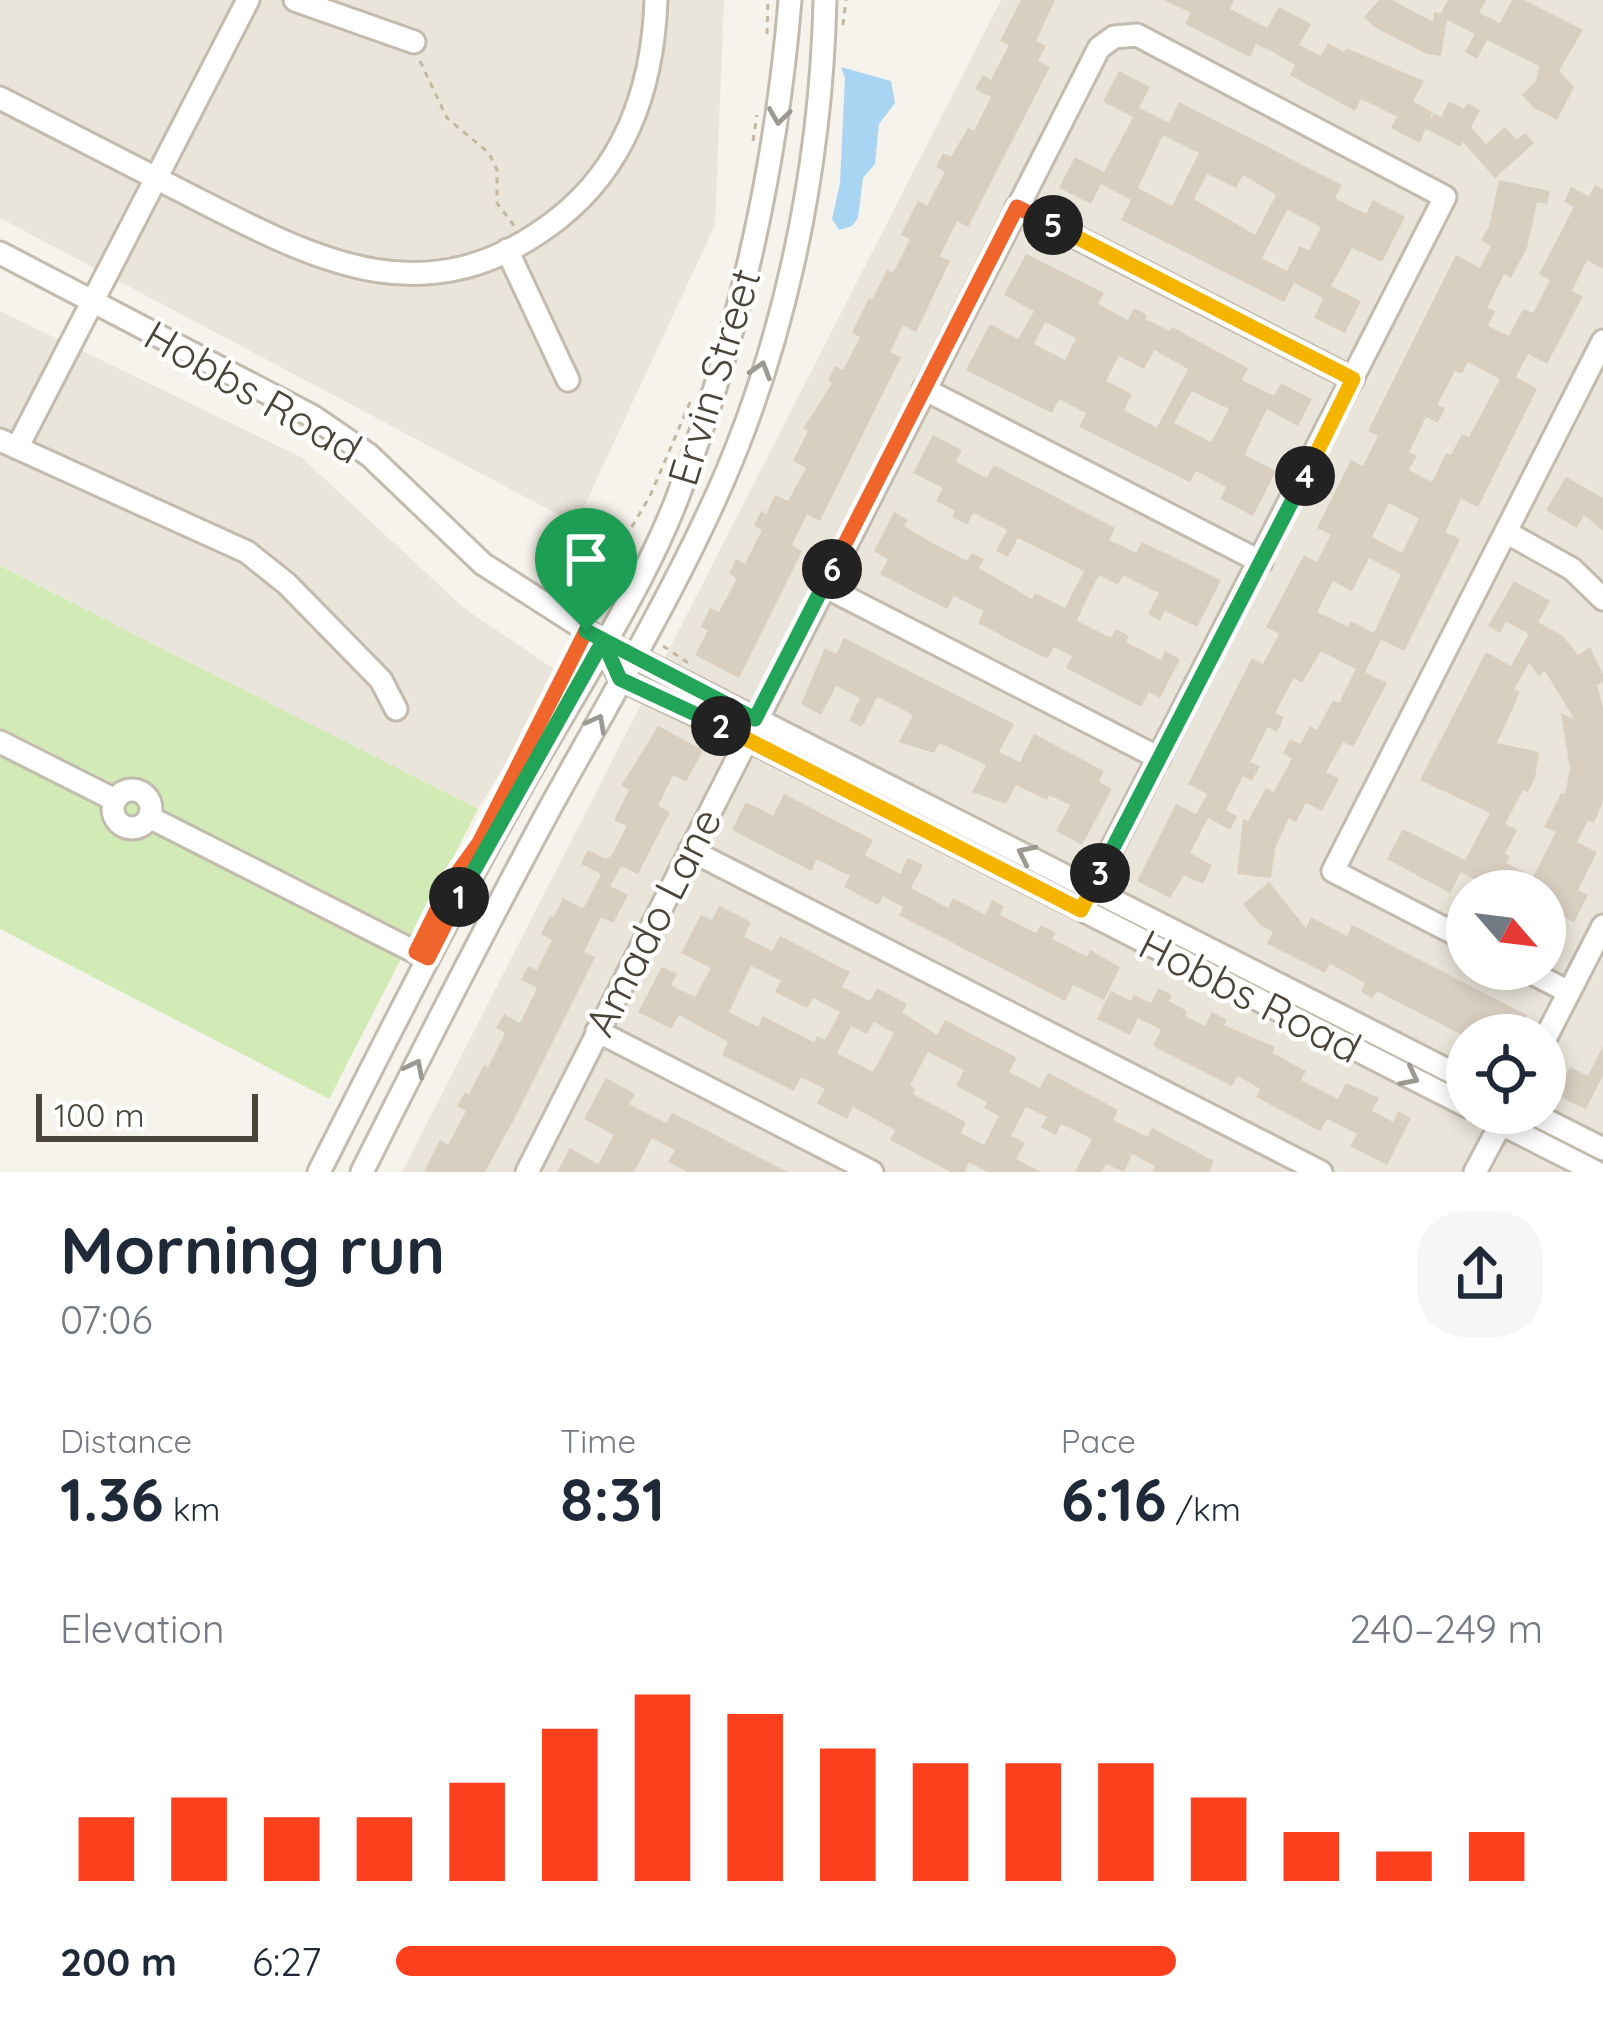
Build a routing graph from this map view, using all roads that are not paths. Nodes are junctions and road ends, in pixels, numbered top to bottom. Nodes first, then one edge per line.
1 (248, 0) edge
2 (295, 0) edge
3 (656, 0) edge
4 (790, 0) edge
5 (825, 0) edge
6 (414, 42) road end
7 (0, 98) edge
8 (158, 179) junction
9 (1017, 207) junction
10 (514, 246) junction
11 (0, 253) edge
12 (92, 302) junction
13 (1603, 340) edge
14 (1353, 379) junction
15 (568, 380) dead end
16 (924, 389) junction
17 (9, 444) edge
18 (1506, 532) junction
19 (1261, 562) junction
20 (824, 586) junction
21 (1603, 599) edge
22 (595, 636) junction
23 (636, 655) junction
24 (620, 679) junction
25 (396, 709) dead end
26 (750, 728) junction
27 (0, 742) edge
28 (1160, 758) junction
29 (690, 850) junction
30 (1093, 887) junction
31 (1081, 910) junction
32 (1603, 926) edge
33 (1446, 929) edge
34 (428, 958) junction
35 (1565, 990) edge
36 (1569, 992) junction
37 (1558, 1014) edge
38 (597, 1031) junction
39 (1446, 1068) edge
40 (1446, 1095) edge
41 (1566, 1130) edge
42 (1489, 1134) edge
43 (1528, 1134) edge
44 (1603, 1149) edge
45 (319, 1172) edge
46 (362, 1172) edge
47 (527, 1172) edge
48 (872, 1172) edge
49 (1321, 1172) edge
50 (1475, 1172) edge
51 (1596, 1172) edge

1 - 8 street
2 - 6 street
3 - 10 street
4 -> 22 street, Ervin Street
23 -> 5 street, Ervin Street
7 - 8 street
8 - 10 street
8 - 12 street
9 - 14 street
9 - 14 street, Amado Lane
9 - 16 street, Amado Lane
10 - 15 street
11 - 12 street, Hobbs Road
12 - 17 street
12 - 22 street, Hobbs Road
13 - 18 street
14 - 19 street
16 - 19 street
16 - 20 street, Amado Lane
17 - 25 street
18 - 21 street
18 - 33 street
19 - 28 street
20 - 26 street, Amado Lane
20 - 28 street
22 - 23 street, Hobbs Road
22 - 24 street
22 - 34 street, Ervin Street
23 - 24 street, Ervin Street
23 - 26 street, Hobbs Road
24 - 26 street, Hobbs Road
46 -> 24 street, Ervin Street
26 - 29 street, Amado Lane
30 -> 26 street, Hobbs Road
26 - 31 street, Hobbs Road
27 - 34 street
28 - 30 street
29 - 38 street, Amado Lane
29 - 49 street
30 - 31 street
30 - 39 street, Hobbs Road
31 -> 40 street, Hobbs Road
32 - 36 street
34 - 45 street, Ervin Street
35 - 36 street
36 - 37 street
38 - 47 street, Amado Lane
38 - 48 street
41 - 44 street
42 - 50 street
43 - 51 street

